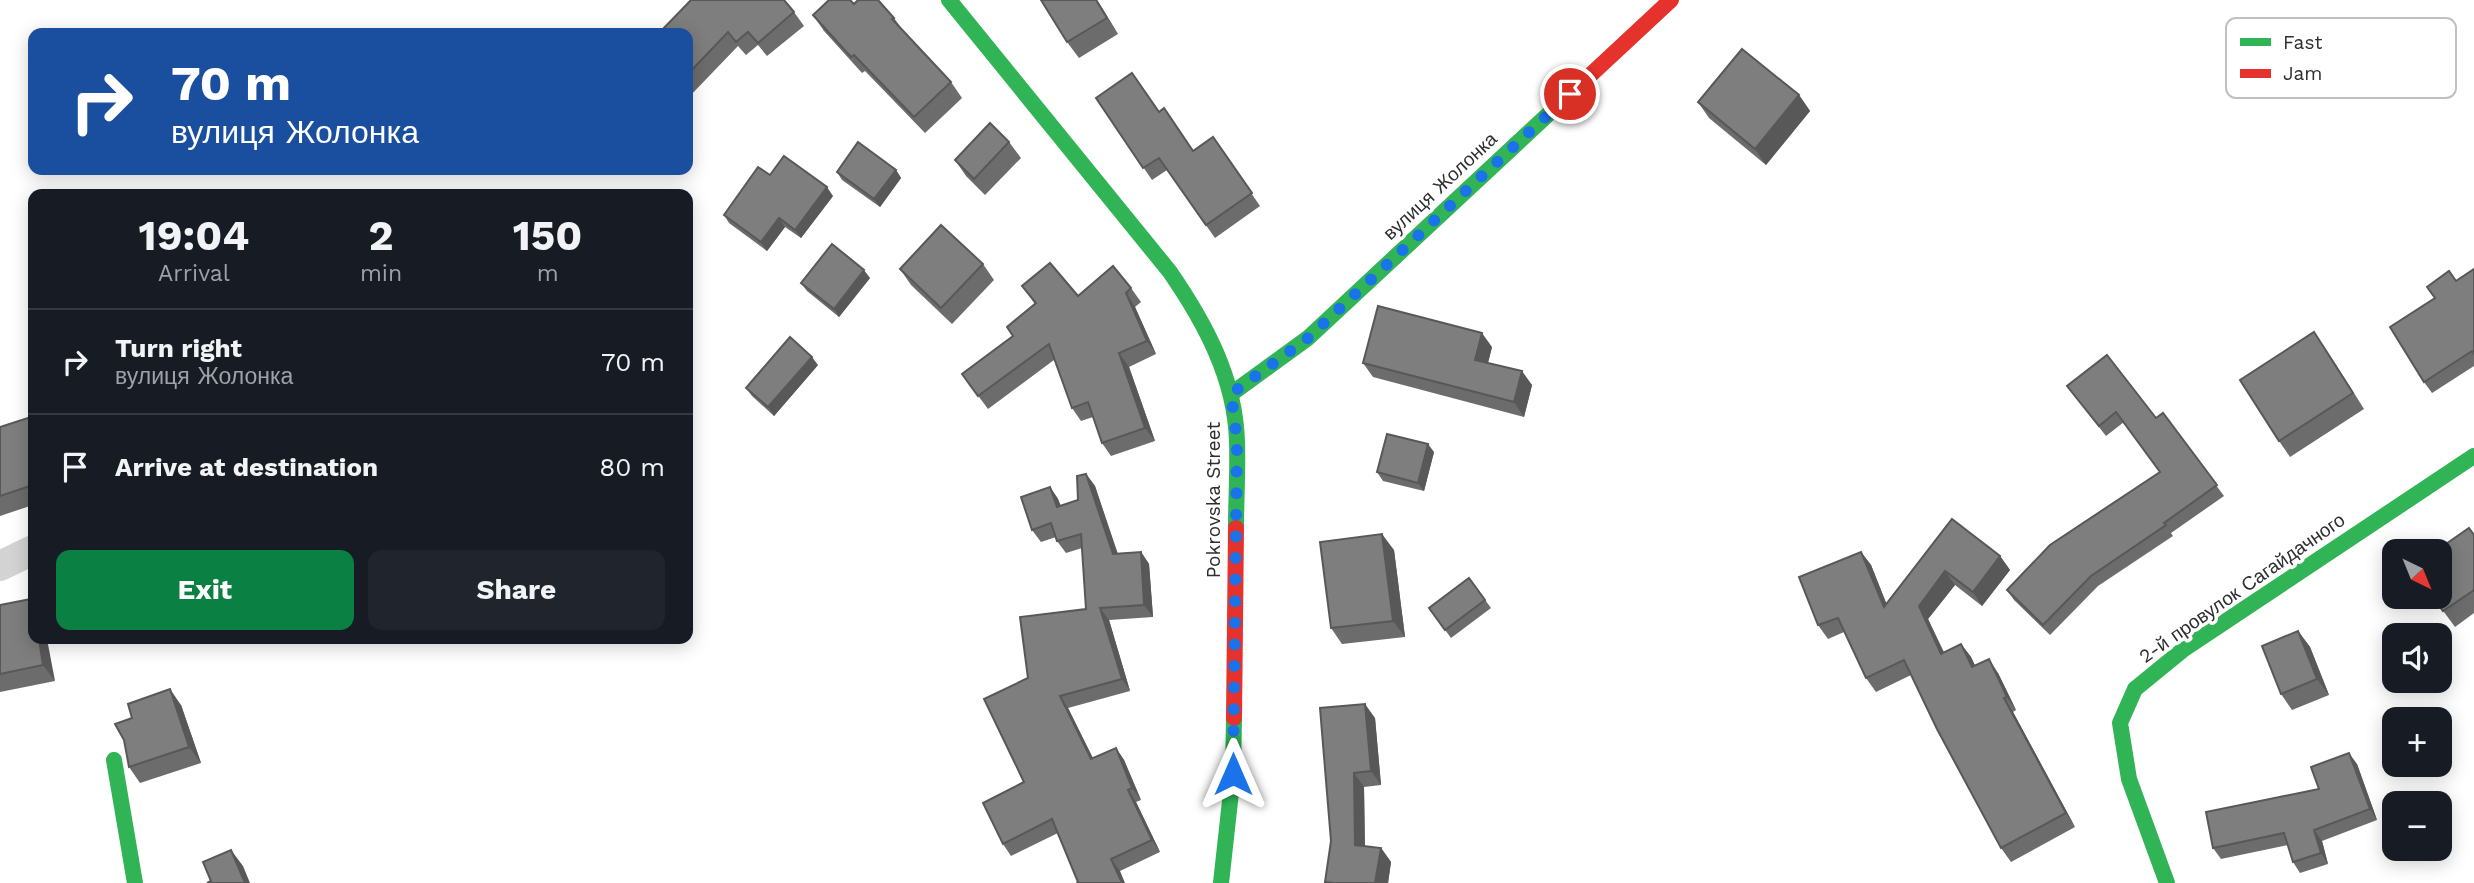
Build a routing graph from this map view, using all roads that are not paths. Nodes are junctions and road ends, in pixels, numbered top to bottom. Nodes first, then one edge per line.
1 (949, 0) edge
2 (1671, 0) edge
3 (1231, 394) junction
4 (2474, 456) edge
5 (28, 552) edge
6 (0, 566) edge
7 (114, 760) dead end
8 (135, 883) edge
9 (1221, 883) edge
10 (2166, 883) edge

1 - 3 street, Pokrovska Street
2 - 3 street, вулиця Жолонка
3 - 9 street, Pokrovska Street
4 - 10 street, 2-й провулок Сагайдачного
5 - 6 street
7 - 8 street

